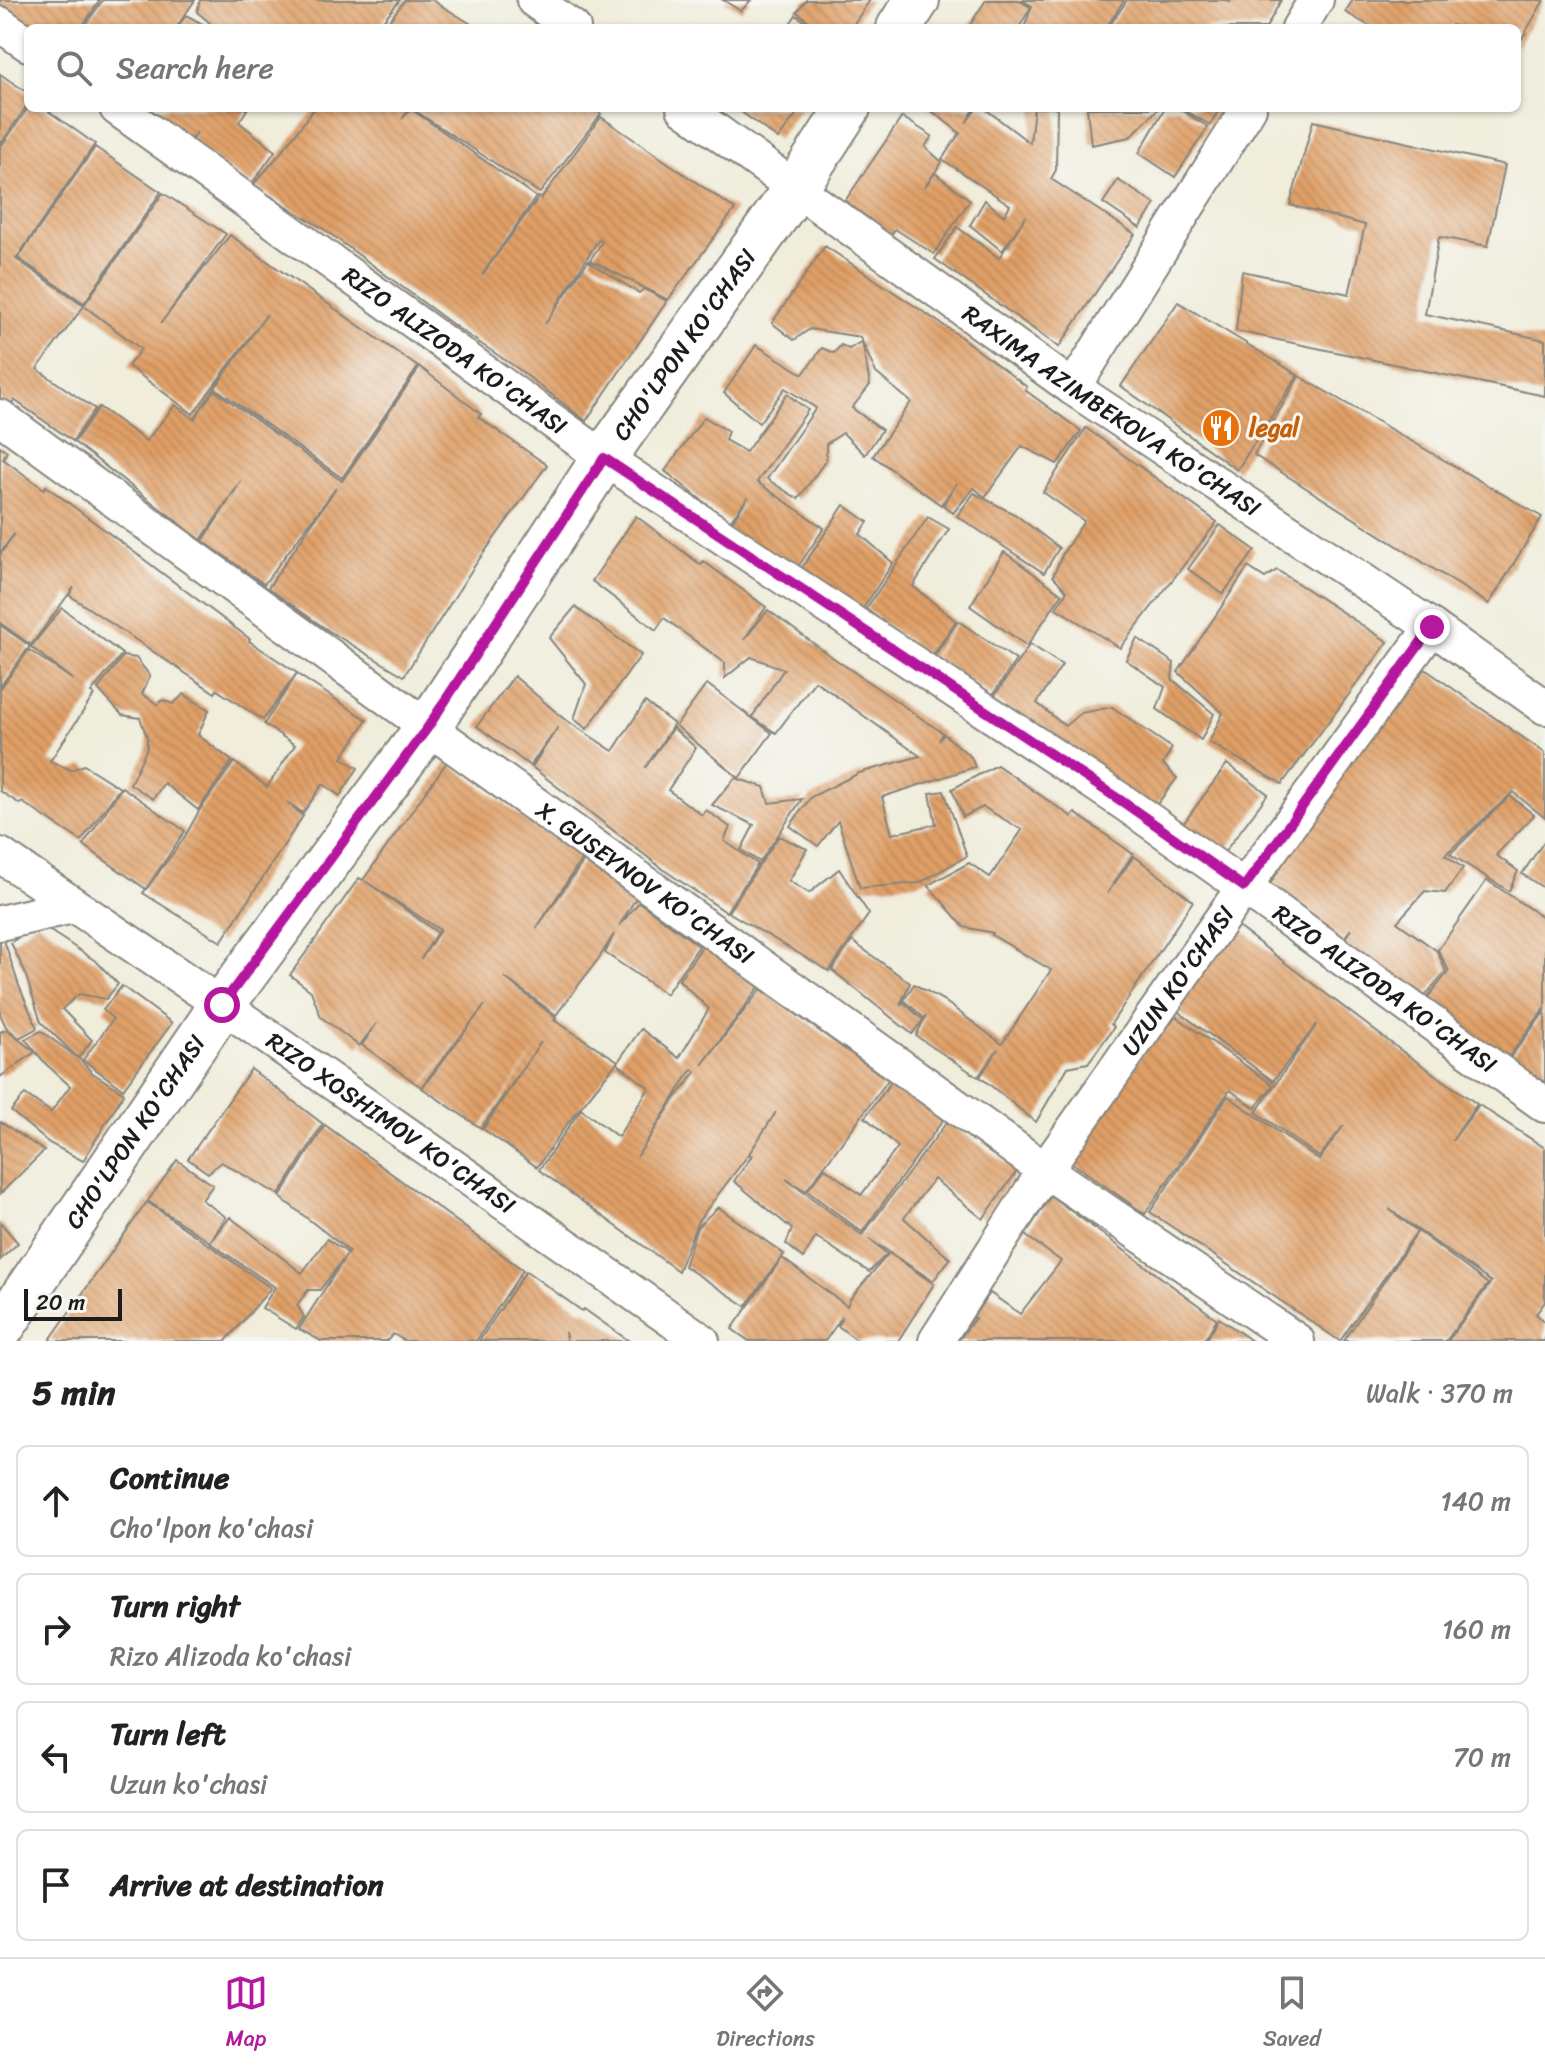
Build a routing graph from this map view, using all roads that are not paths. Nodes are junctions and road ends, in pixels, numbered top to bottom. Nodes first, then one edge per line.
1 (534, 0) edge
2 (917, 0) edge
3 (1316, 0) edge
4 (0, 24) edge
5 (567, 24) edge
6 (902, 24) edge
7 (1301, 24) edge
8 (24, 41) edge
9 (123, 112) edge
10 (690, 112) edge
11 (845, 112) edge
12 (1246, 112) edge
13 (796, 188) junction
14 (1073, 388) junction
15 (0, 417) edge
16 (604, 458) junction
17 (1432, 627) junction
18 (1545, 707) edge
19 (428, 727) junction
20 (0, 855) edge
21 (1244, 887) junction
22 (73, 906) junction
23 (0, 923) edge
24 (222, 1005) junction
25 (1545, 1105) edge
26 (1045, 1170) junction
27 (0, 1330) edge
28 (702, 1341) edge
29 (936, 1341) edge
30 (1297, 1341) edge

1 - 5 street
2 - 6 street
3 - 7 street
4 - 8 street
9 - 16 street, RIZO ALIZODA KO'CHASI
10 - 13 street, RAXIMA AZIMBEKOVA KO'CHASI
11 - 13 street, CHO'LPON KO'CHASI
12 - 14 street
13 - 14 street, RAXIMA AZIMBEKOVA KO'CHASI
13 - 16 street, CHO'LPON KO'CHASI
14 - 17 street, RAXIMA AZIMBEKOVA KO'CHASI
15 - 19 street, X. GUSEYNOV KO'CHASI
16 - 19 street, CHO'LPON KO'CHASI
16 - 21 street, RIZO ALIZODA KO'CHASI
17 - 18 street, RAXIMA AZIMBEKOVA KO'CHASI
17 - 21 street, UZUN KO'CHASI
19 - 24 street, CHO'LPON KO'CHASI
19 - 26 street, X. GUSEYNOV KO'CHASI
20 - 22 street, RIZO XOSHIMOV KO'CHASI
21 - 25 street, RIZO ALIZODA KO'CHASI
21 - 26 street, UZUN KO'CHASI
22 - 23 street
22 - 24 street, RIZO XOSHIMOV KO'CHASI
24 - 27 street, CHO'LPON KO'CHASI
24 - 28 street, RIZO XOSHIMOV KO'CHASI
26 - 29 street, UZUN KO'CHASI
26 - 30 street, X. GUSEYNOV KO'CHASI

